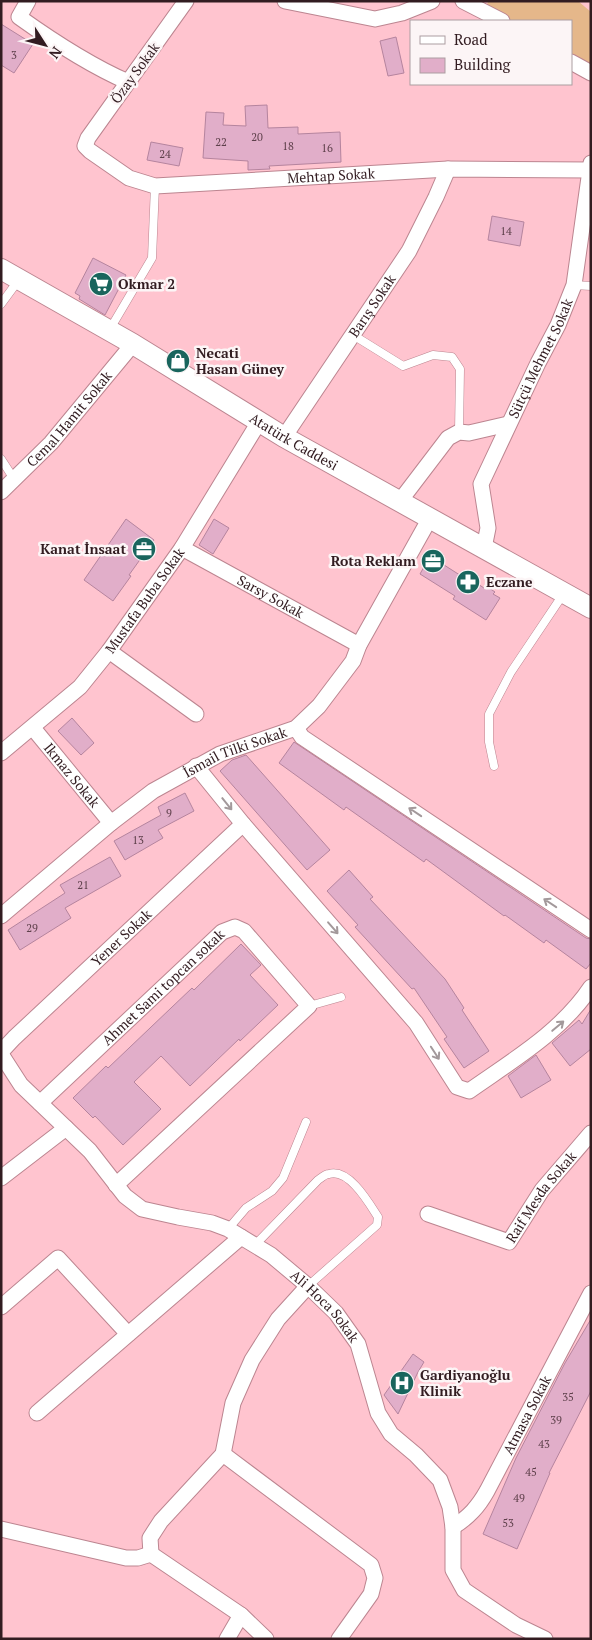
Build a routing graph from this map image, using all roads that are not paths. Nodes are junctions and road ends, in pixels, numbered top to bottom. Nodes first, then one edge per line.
1 (28, 1) edge
2 (186, 1) edge
3 (285, 1) edge
4 (432, 1) edge
5 (464, 1) edge
6 (306, 3) edge
7 (500, 20) edge
8 (572, 63) edge
9 (591, 73) edge
10 (128, 82) junction
11 (85, 146) joint
12 (590, 167) edge
13 (448, 169) junction
14 (155, 186) junction
15 (1, 269) edge
16 (19, 279) junction
17 (574, 285) junction
18 (591, 286) edge
19 (1, 304) edge
20 (110, 330) junction
21 (353, 334) junction
22 (133, 344) junction
23 (259, 422) junction
24 (508, 424) junction
25 (459, 432) junction
26 (284, 437) junction
27 (1, 459) edge
28 (14, 479) junction
29 (1, 492) edge
30 (400, 501) junction
31 (430, 518) junction
32 (182, 548) junction
33 (484, 548) junction
34 (564, 593) junction
35 (591, 608) edge
36 (359, 645) junction
37 (109, 651) junction
38 (196, 714) dead end
39 (32, 728) junction
40 (296, 728) junction
41 (1, 753) edge
42 (196, 766) junction
43 (494, 766) dead end
44 (111, 823) junction
45 (243, 824) junction
46 (1, 916) edge
47 (591, 930) edge
48 (591, 987) edge
49 (342, 997) dead end
50 (309, 1006) junction
51 (1, 1053) edge
52 (40, 1103) junction
53 (306, 1122) dead end
54 (66, 1128) junction
55 (591, 1133) edge
56 (1, 1178) edge
57 (116, 1185) junction
58 (428, 1214) dead end
59 (235, 1233) junction
60 (255, 1245) junction
61 (308, 1286) junction
62 (591, 1293) edge
63 (1, 1307) edge
64 (128, 1334) junction
65 (37, 1413) dead end
66 (224, 1454) junction
67 (453, 1527) junction
68 (1, 1529) edge
69 (152, 1554) junction
70 (241, 1615) junction
71 (227, 1639) edge
72 (266, 1639) edge
73 (339, 1639) edge
74 (545, 1639) edge

1 - 10 street
2 - 10 street, Özay Sokak
3 - 6 street
4 - 6 street
5 - 7 street
8 - 9 street
10 - 11 street, Özay Sokak
11 - 14 street, Mehtap Sokak
12 - 13 street, Mehtap Sokak
12 - 17 street, Sütçü Mehmet Sokak
13 - 14 street, Mehtap Sokak
13 - 21 street, Barış Sokak
14 - 20 lane
15 - 16 street, Atatürk Caddesi
16 - 19 lane
16 - 20 street, Atatürk Caddesi
17 - 18 lane
17 - 24 street, Sütçü Mehmet Sokak
20 - 22 street, Atatürk Caddesi
21 - 25 lane
21 - 26 street, Barış Sokak
22 - 23 street, Atatürk Caddesi
22 - 28 street, Cemal Hamit Sokak
23 - 26 street, Atatürk Caddesi
23 - 32 street, Mustafa Buba Sokak
24 - 25 street
24 - 33 street, Sütçü Mehmet Sokak
25 - 30 street
26 - 30 street, Atatürk Caddesi
27 - 28 lane
28 - 29 street, Cemal Hamit Sokak
30 - 31 street, Atatürk Caddesi
31 - 33 street, Atatürk Caddesi
31 - 36 street, İsmail Tilki Sokak
32 - 36 street, Sarsy Sokak
32 - 37 street, Mustafa Buba Sokak
33 - 34 street, Atatürk Caddesi
34 - 35 street, Atatürk Caddesi
34 - 43 lane
36 - 40 street, İsmail Tilki Sokak
37 - 38 street
37 - 39 street, Mustafa Buba Sokak
39 - 41 street, Mustafa Buba Sokak
39 - 44 street, Ikmaz Sokak
40 - 42 street, İsmail Tilki Sokak
47 -> 40 street
42 - 44 street, İsmail Tilki Sokak
42 -> 45 street
44 - 46 street, İsmail Tilki Sokak
45 -> 48 street
45 - 51 street, Yener Sokak
49 - 50 lane
50 - 52 street, Ahmet Sami topcan sokak
50 - 57 street
51 - 52 street, Ali Hoca Sokak
52 - 54 street, Ali Hoca Sokak
53 - 59 lane
54 - 56 street
54 - 57 street, Ali Hoca Sokak
55 - 58 street, Raif Mesda Sokak
57 - 59 street, Ali Hoca Sokak
59 - 60 street, Ali Hoca Sokak
59 - 64 street
60 - 61 street, Ali Hoca Sokak
60 - 61 lane
61 - 66 street
61 - 67 street, Ali Hoca Sokak
62 - 67 street, Atmasa Sokak
63 - 64 street
64 - 65 street
66 - 69 street
66 - 73 street
67 - 74 street, Ali Hoca Sokak
68 - 69 street
69 - 70 street
70 - 71 street
70 - 72 street

